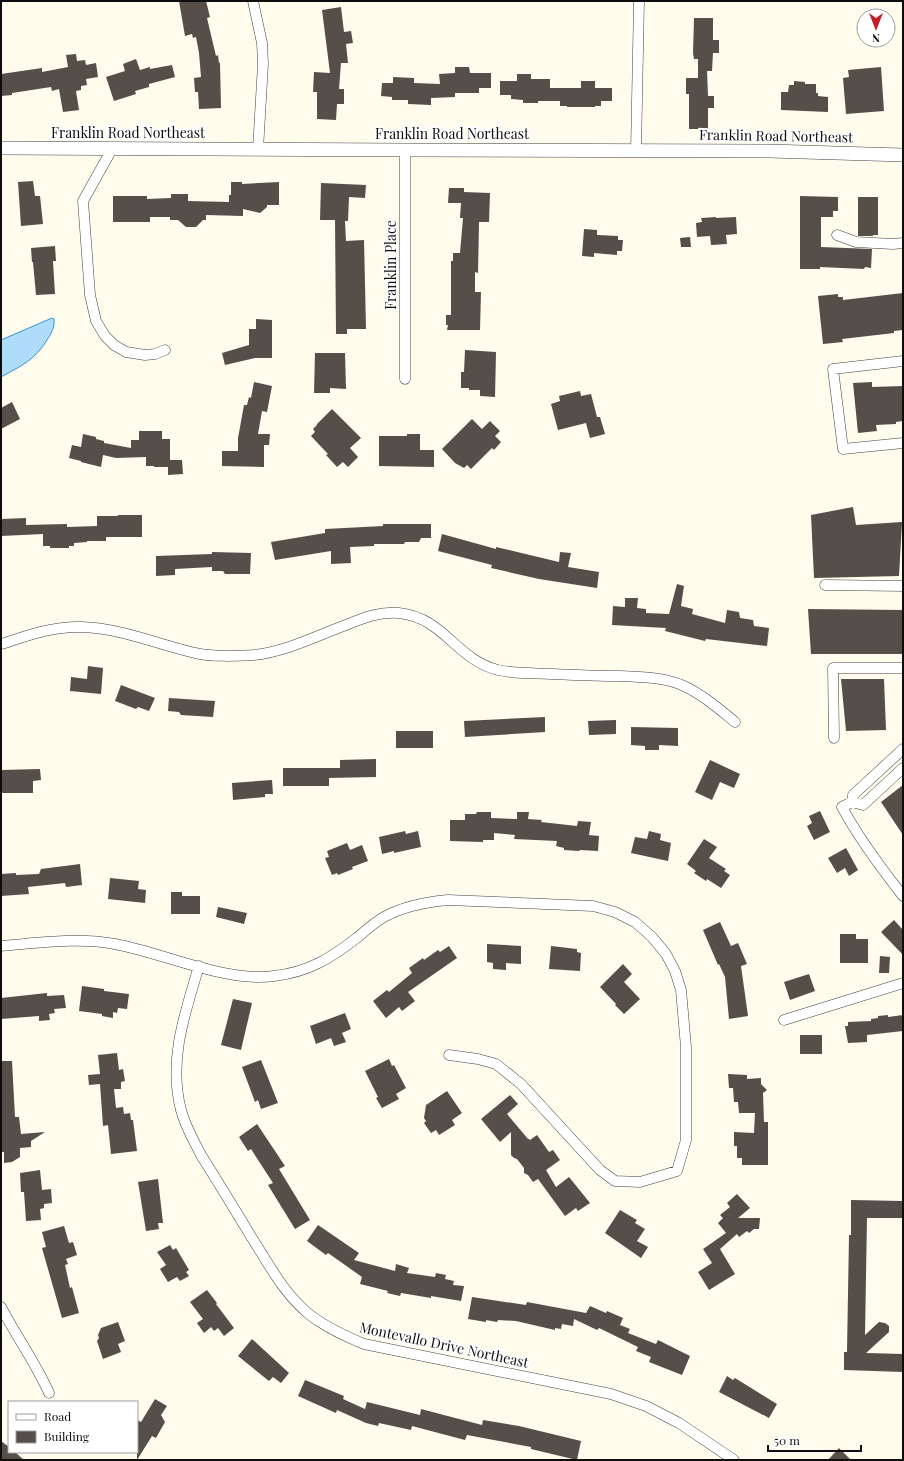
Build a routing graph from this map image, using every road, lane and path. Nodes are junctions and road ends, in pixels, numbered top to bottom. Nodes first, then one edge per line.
1 (253, 1) edge
2 (639, 1) edge
3 (1, 148) edge
4 (112, 149) junction
5 (258, 150) junction
6 (405, 150) junction
7 (636, 151) junction
8 (903, 155) edge
9 (837, 235) dead end
10 (903, 243) edge
11 (165, 350) dead end
12 (903, 361) edge
13 (405, 379) dead end
14 (903, 443) edge
15 (825, 585) dead end
16 (903, 586) edge
17 (1, 644) edge
18 (903, 668) edge
19 (735, 722) dead end
20 (834, 738) dead end
21 (903, 749) edge
22 (903, 768) edge
23 (852, 802) junction
24 (903, 896) edge
25 (1, 946) edge
26 (199, 966) junction
27 (903, 983) edge
28 (784, 1020) dead end
29 (449, 1054) dead end
30 (1, 1307) edge
31 (49, 1393) dead end
32 (734, 1460) edge

1 - 5 street
2 - 7 street
3 - 4 street, Franklin Road Northeast
4 - 5 street, Franklin Road Northeast
4 - 11 street
5 - 6 street, Franklin Road Northeast
6 - 7 street, Franklin Road Northeast
6 - 13 street, Franklin Place
7 - 8 street, Franklin Road Northeast
9 - 10 street
12 - 14 street
15 - 16 street
17 - 19 street
18 - 20 street
21 - 23 street
22 - 23 street
23 - 24 street
25 - 26 street
26 - 29 street
26 - 32 street, Montevallo Drive Northeast
27 - 28 street
30 - 31 street

